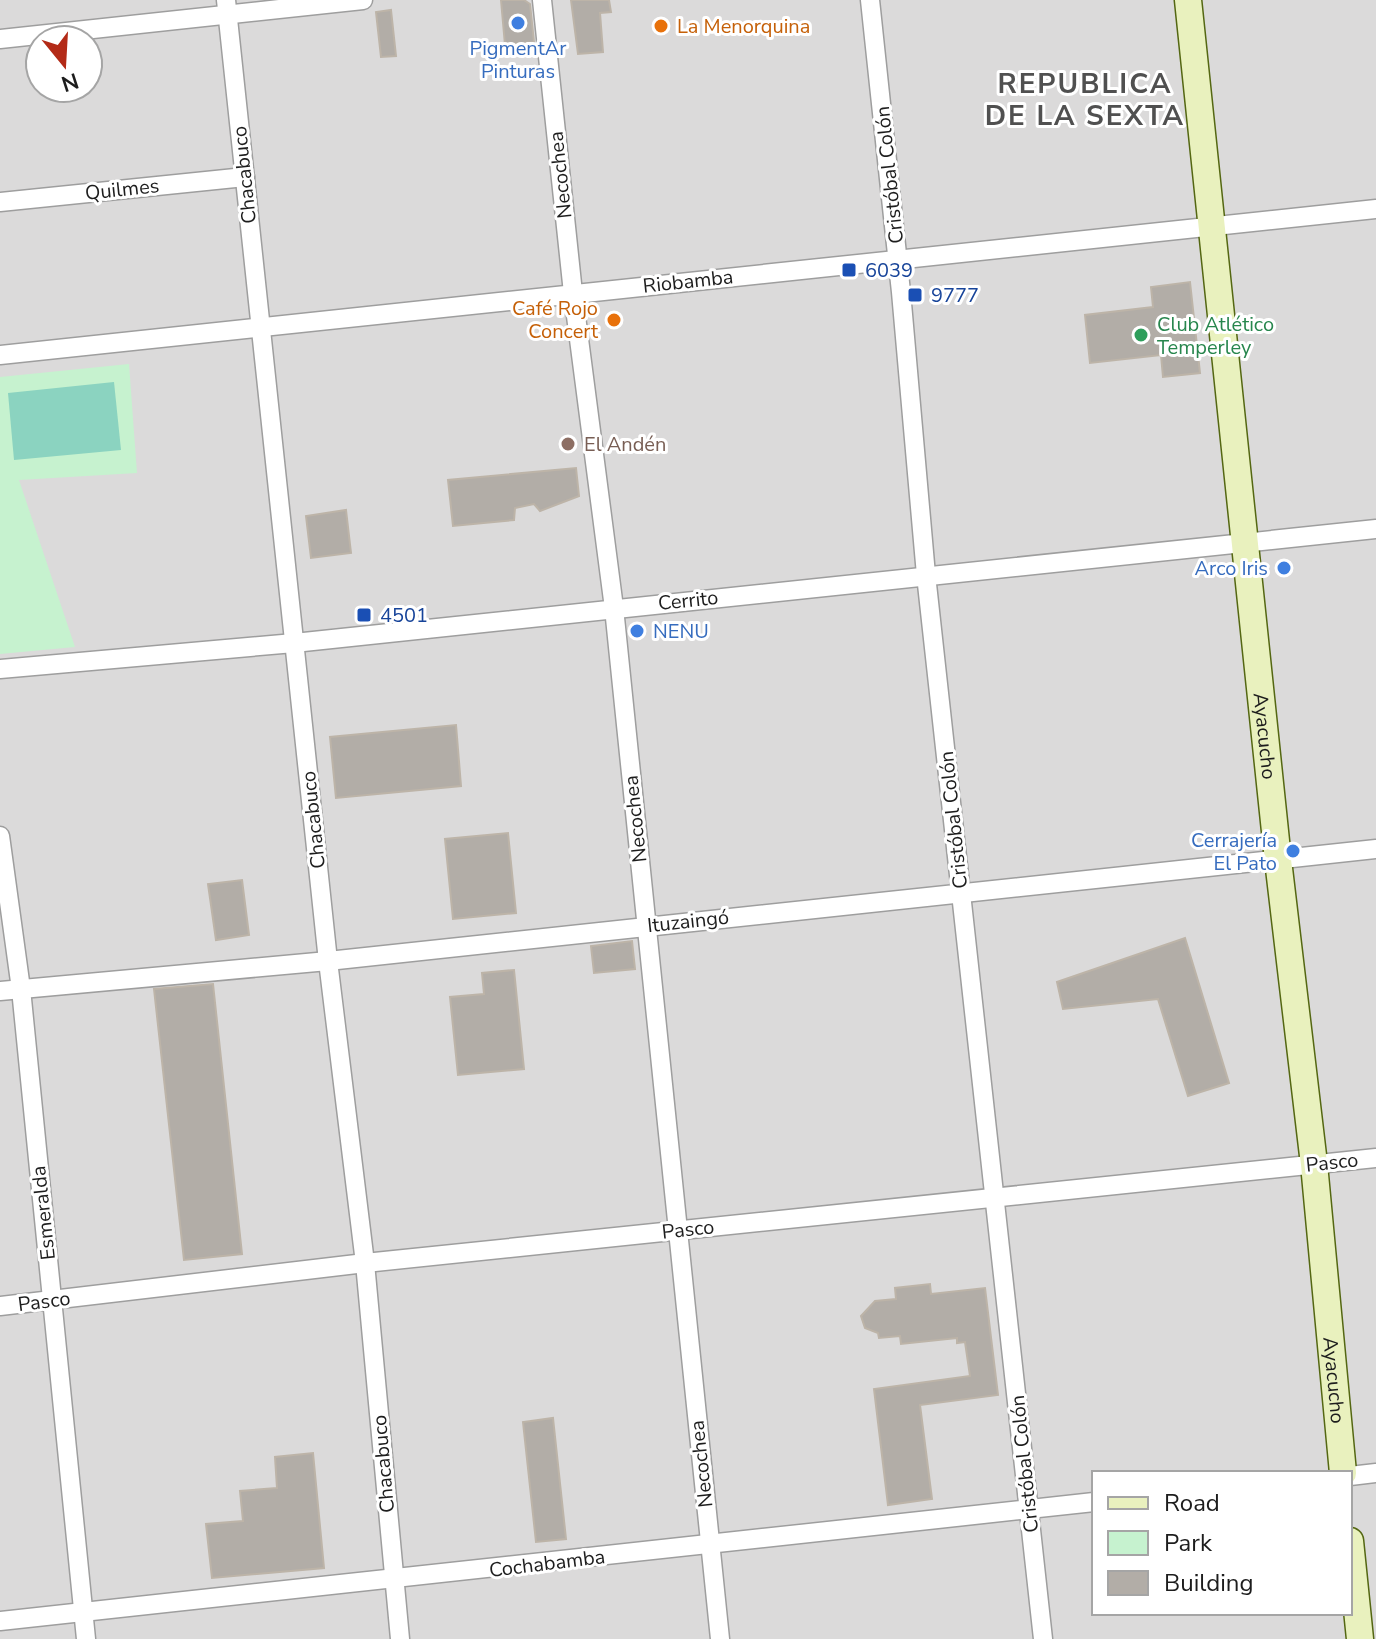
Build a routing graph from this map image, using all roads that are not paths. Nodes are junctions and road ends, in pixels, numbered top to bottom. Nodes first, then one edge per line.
1 (363, 0) edge
2 (542, 0) edge
3 (870, 0) edge
4 (1188, 0) edge
5 (227, 7) edge
6 (0, 39) edge
7 (245, 177) junction
8 (0, 202) edge
9 (1376, 209) edge
10 (1212, 227) junction
11 (897, 259) junction
12 (573, 293) junction
13 (261, 328) junction
14 (0, 355) edge
15 (1376, 529) edge
16 (1245, 544) junction
17 (926, 575) junction
18 (614, 608) junction
19 (294, 643) junction
20 (0, 669) edge
21 (0, 836) edge
22 (1376, 849) edge
23 (1278, 860) junction
24 (961, 891) junction
25 (646, 926) junction
26 (328, 961) junction
27 (21, 989) junction
28 (0, 991) edge
29 (1376, 1158) edge
30 (1314, 1164) junction
31 (995, 1197) junction
32 (677, 1230) junction
33 (365, 1263) junction
34 (51, 1300) junction
35 (0, 1306) edge
36 (1343, 1471) edge
37 (1376, 1473) edge
38 (1352, 1476) edge
39 (1092, 1502) edge
40 (1029, 1509) junction
41 (709, 1544) junction
42 (1352, 1561) edge
43 (393, 1580) junction
44 (83, 1612) junction
45 (0, 1621) edge
46 (86, 1639) edge
47 (400, 1639) edge
48 (720, 1639) edge
49 (1043, 1639) edge
50 (1360, 1639) edge

1 - 5 street
2 - 12 street, Necochea
3 - 11 street, Cristóbal Colón
4 - 10 main road, Ayacucho
5 - 6 street
5 - 7 street, Chacabuco
7 - 8 street, Quilmes
7 - 13 street, Chacabuco
9 - 10 street, Riobamba
10 - 11 street, Riobamba
10 - 16 main road, Ayacucho
11 - 12 street, Riobamba
11 - 17 street, Cristóbal Colón
12 - 13 street, Riobamba
12 - 18 street, Necochea
13 - 14 street, Riobamba
13 - 19 street, Chacabuco
15 - 16 street, Cerrito
16 - 17 street, Cerrito
16 - 23 main road, Ayacucho
17 - 18 street, Cerrito
17 - 24 street, Cristóbal Colón
18 - 19 street, Cerrito
18 - 25 street, Necochea
19 - 20 street, Cerrito
19 - 26 street, Chacabuco
21 - 27 street, Esmeralda
22 - 23 street, Ituzaingó
23 - 24 street, Ituzaingó
23 - 30 main road, Ayacucho
24 - 25 street, Ituzaingó
24 - 31 street, Cristóbal Colón
25 - 26 street, Ituzaingó
25 - 32 street, Necochea
26 - 27 street, Ituzaingó
26 - 33 street, Chacabuco
27 - 28 street, Ituzaingó
27 - 34 street, Esmeralda
29 - 30 street, Pasco
30 - 31 street, Pasco
30 - 36 main road, Ayacucho
31 - 32 street, Pasco
31 - 40 street, Cristóbal Colón
32 - 33 street, Pasco
32 - 41 street, Necochea
33 - 34 street, Pasco
33 - 43 street, Chacabuco
34 - 35 street, Pasco
34 - 44 street, Esmeralda
37 - 38 street
39 - 40 street, Cochabamba
40 - 41 street, Cochabamba
40 - 49 street, Cristóbal Colón
41 - 43 street, Cochabamba
41 - 48 street, Necochea
42 - 50 main road
43 - 44 street, Cochabamba
43 - 47 street, Chacabuco
44 - 45 street, Cochabamba
44 - 46 street, Esmeralda

